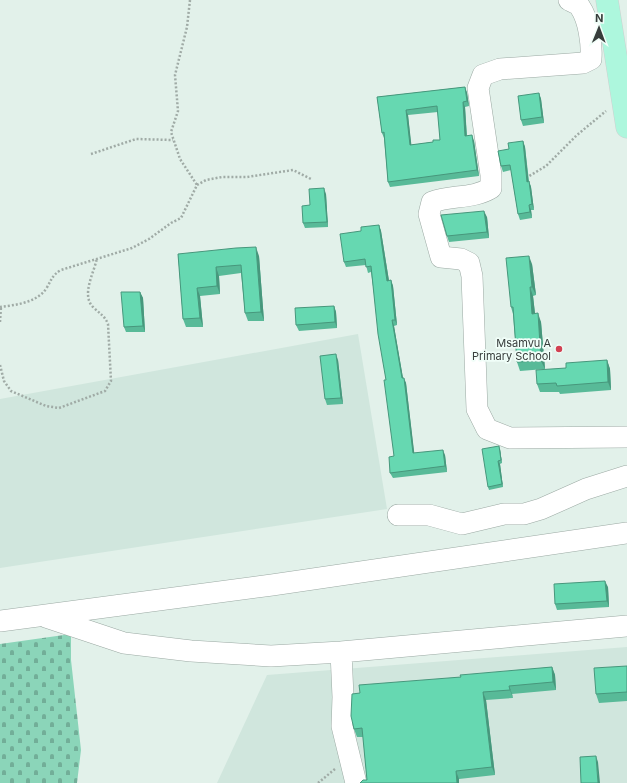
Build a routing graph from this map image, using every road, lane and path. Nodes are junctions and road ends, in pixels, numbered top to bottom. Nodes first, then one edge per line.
1 (190, 0) edge
2 (569, 0) edge
3 (607, 0) edge
4 (622, 98) junction
5 (627, 128) edge
6 (173, 140) junction
7 (92, 154) dead end
8 (311, 179) dead end
9 (521, 182) edge
10 (197, 185) junction
11 (97, 258) junction
12 (0, 307) edge
13 (0, 322) edge
14 (0, 365) edge
15 (627, 437) edge
16 (627, 476) edge
17 (398, 515) dead end
18 (627, 534) edge
19 (42, 615) junction
20 (0, 622) edge
21 (627, 626) edge
22 (341, 652) junction
23 (356, 783) edge

1 - 6 path
2 - 15 street
3 - 4 main road
4 - 5 main road
4 - 9 path
6 - 7 path
6 - 10 path
8 - 10 path
10 - 11 path
11 - 12 path
11 - 14 path
12 - 13 path
16 - 17 street
18 - 19 street
19 - 20 street
19 - 22 street
21 - 22 street
22 - 23 street

